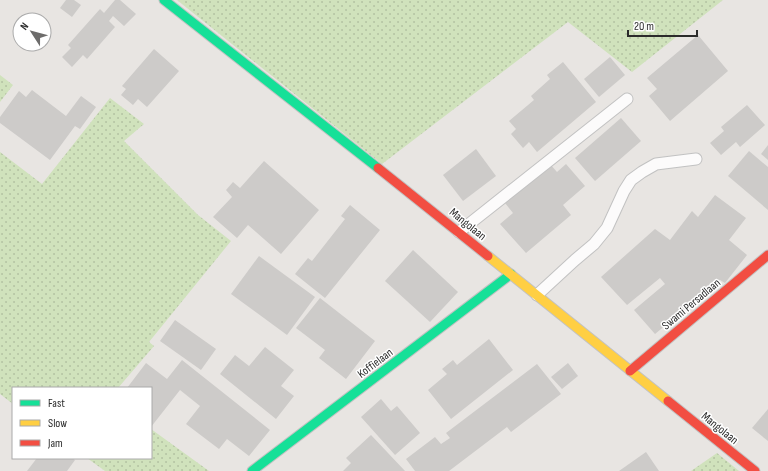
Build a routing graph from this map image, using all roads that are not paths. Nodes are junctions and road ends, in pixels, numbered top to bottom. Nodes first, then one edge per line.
1 (164, 0) edge
2 (627, 99) dead end
3 (696, 159) dead end
4 (459, 232) junction
5 (768, 255) edge
6 (511, 274) junction
7 (537, 295) junction
8 (630, 371) junction
9 (252, 471) edge
10 (754, 471) edge

1 - 4 street, Mangolaan
2 - 4 lane
3 - 7 lane
4 - 6 street, Mangolaan
5 - 8 street, Swami Persadlaan
6 - 7 street, Mangolaan
6 - 9 street, Koffielaan
7 - 8 street, Mangolaan
8 - 10 street, Mangolaan

